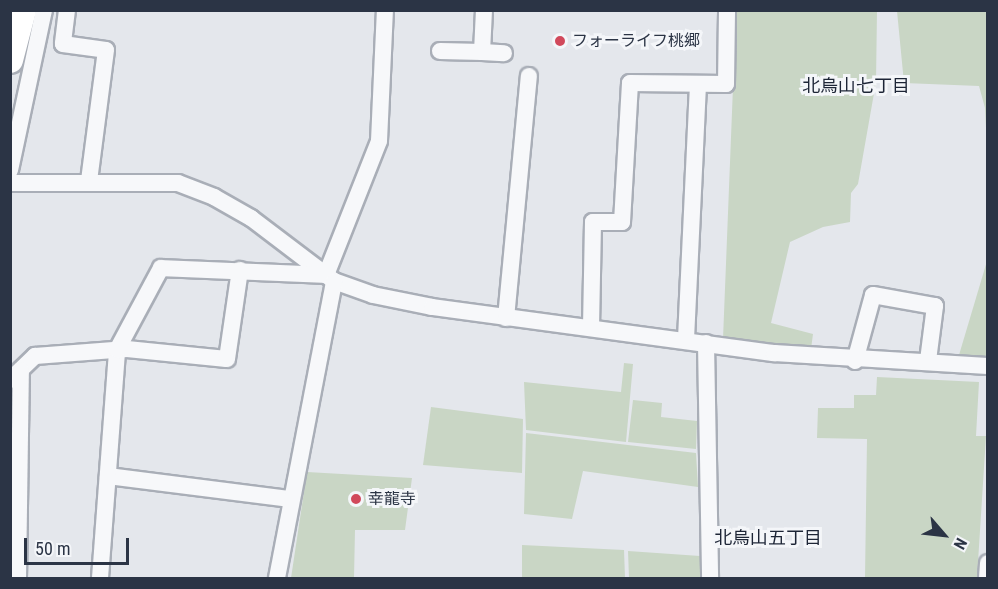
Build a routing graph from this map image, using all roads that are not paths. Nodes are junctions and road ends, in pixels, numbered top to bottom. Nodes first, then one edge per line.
1 (23, 10) edge
2 (44, 10) edge
3 (67, 10) edge
4 (385, 10) edge
5 (484, 10) edge
6 (727, 10) edge
7 (440, 51) dead end
8 (482, 52) junction
9 (504, 52) dead end
10 (10, 60) edge
11 (529, 76) dead end
12 (698, 84) junction
13 (10, 170) edge
14 (89, 182) junction
15 (10, 183) edge
16 (240, 270) junction
17 (330, 278) junction
18 (506, 318) junction
19 (591, 327) junction
20 (686, 339) junction
21 (706, 343) junction
22 (117, 350) junction
23 (855, 361) junction
24 (928, 362) junction
25 (987, 366) edge
26 (16, 375) edge
27 (108, 477) junction
28 (289, 500) junction
29 (987, 563) edge
30 (18, 579) edge
31 (100, 579) edge
32 (278, 579) edge
33 (710, 579) edge
34 (987, 579) edge

1 - 10 highway
2 - 13 street
3 - 14 street
4 - 17 street
5 - 8 street
6 - 12 street
7 - 8 street
8 - 9 street
11 - 18 street
12 - 19 street
12 - 20 street
14 - 15 street
14 - 17 street
16 - 17 street
16 - 22 street
16 - 22 street
17 - 18 street
17 - 28 street
18 - 19 street
19 - 20 street
20 - 21 street
21 - 23 street
21 - 33 street
22 - 26 street
22 - 27 street
23 - 24 street
23 - 24 street
24 - 25 street
26 - 30 street
27 - 28 street
27 - 31 street
28 - 32 street
29 - 34 street

